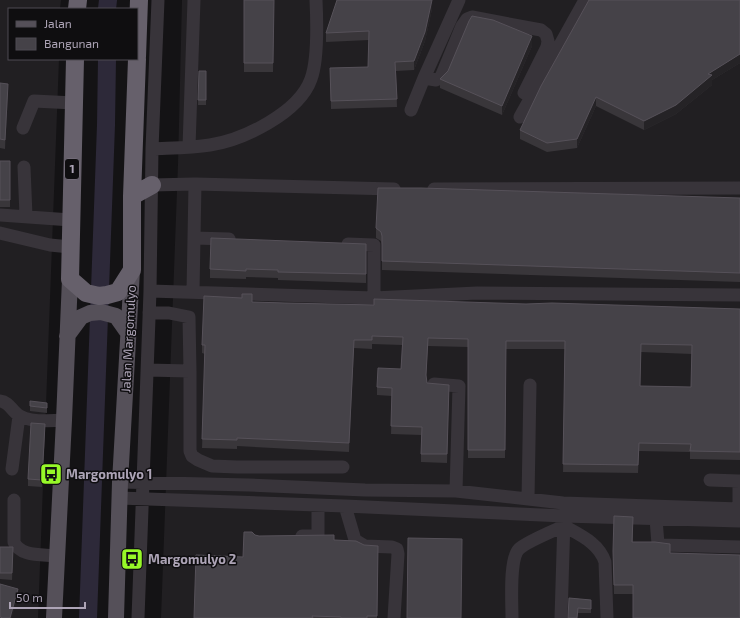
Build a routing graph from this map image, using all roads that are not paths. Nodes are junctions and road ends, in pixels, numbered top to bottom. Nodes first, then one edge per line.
1 (139, 0) edge
2 (158, 0) edge
3 (194, 0) edge
4 (316, 0) edge
5 (458, 0) edge
6 (585, 0) edge
7 (138, 29) edge
8 (75, 60) edge
9 (137, 60) edge
10 (424, 78) junction
11 (524, 93) dead end
12 (74, 103) junction
13 (411, 110) dead end
14 (520, 117) dead end
15 (23, 128) dead end
16 (189, 147) junction
17 (152, 149) junction
18 (24, 167) dead end
19 (195, 184) junction
20 (152, 185) junction
21 (740, 188) edge
22 (407, 189) edge
23 (423, 189) edge
24 (132, 196) junction
25 (0, 215) edge
26 (26, 216) junction
27 (71, 220) junction
28 (0, 233) edge
29 (194, 238) junction
30 (241, 240) edge
31 (335, 244) edge
32 (70, 247) junction
33 (132, 270) junction
34 (70, 279) junction
35 (150, 291) junction
36 (193, 292) junction
37 (740, 295) edge
38 (374, 298) junction
39 (149, 313) junction
40 (128, 333) junction
41 (67, 336) junction
42 (147, 370) junction
43 (190, 371) junction
44 (434, 384) edge
45 (530, 386) dead end
46 (0, 401) edge
47 (19, 416) junction
48 (64, 420) junction
49 (266, 467) junction
50 (343, 467) dead end
51 (12, 469) dead end
52 (710, 480) dead end
53 (120, 482) junction
54 (143, 483) junction
55 (267, 486) junction
56 (456, 491) junction
57 (119, 498) junction
58 (528, 499) junction
59 (14, 500) dead end
60 (142, 500) junction
61 (562, 503) junction
62 (318, 506) junction
63 (345, 506) junction
64 (740, 513) edge
65 (656, 519) junction
66 (564, 521) junction
67 (288, 536) edge
68 (740, 547) edge
69 (57, 556) junction
70 (54, 618) edge
71 (116, 618) edge
72 (138, 618) edge
73 (394, 618) edge
74 (512, 618) edge
75 (561, 618) edge
76 (607, 618) edge

1 - 7 highway, Jalan Margomulyo
2 - 17 lane
3 - 16 lane
4 - 16 lane
5 - 10 lane
6 - 14 lane
8 - 12 highway, 1
9 - 24 highway, Jalan Margomulyo
10 - 11 lane
10 - 13 lane
12 - 15 lane
12 - 27 highway, 1
16 - 17 lane
17 - 20 lane
18 - 26 lane
19 - 20 lane
19 - 22 lane
19 - 29 lane
20 - 24 highway
20 - 35 lane
21 - 23 lane
24 - 33 highway, Jalan Margomulyo
25 - 26 lane
26 - 27 lane
27 - 32 highway, 1
28 - 32 lane
29 - 30 lane
29 - 36 lane
31 - 38 lane
32 - 34 highway, 1
33 - 34 highway
33 - 40 main road, Jalan Margomulyo
34 - 41 main road
35 - 36 lane
35 - 39 lane
36 - 38 lane
37 - 38 lane
39 - 42 lane
39 - 43 lane
40 - 41 main road
40 - 53 main road, Jalan Margomulyo
41 - 48 main road
42 - 43 lane
42 - 54 lane
43 - 49 lane
44 - 56 lane
45 - 58 lane
46 - 47 lane
47 - 48 lane
47 - 51 lane
48 - 69 main road
49 - 50 lane
49 - 55 lane
52 - 64 lane
53 - 54 lane
53 - 57 main road, Jalan Margomulyo
54 - 55 lane
54 - 60 lane
55 - 56 lane
56 - 58 lane
57 - 60 lane
57 - 71 main road, Jalan Margomulyo
58 - 61 lane
59 - 69 lane
60 - 62 lane
60 - 72 lane
61 - 64 lane
61 - 66 lane
62 - 63 lane
62 - 67 lane
63 - 66 lane
63 - 73 lane
64 - 65 lane
65 - 66 lane
65 - 68 lane
66 - 74 lane
66 - 75 lane
66 - 76 lane
69 - 70 main road

